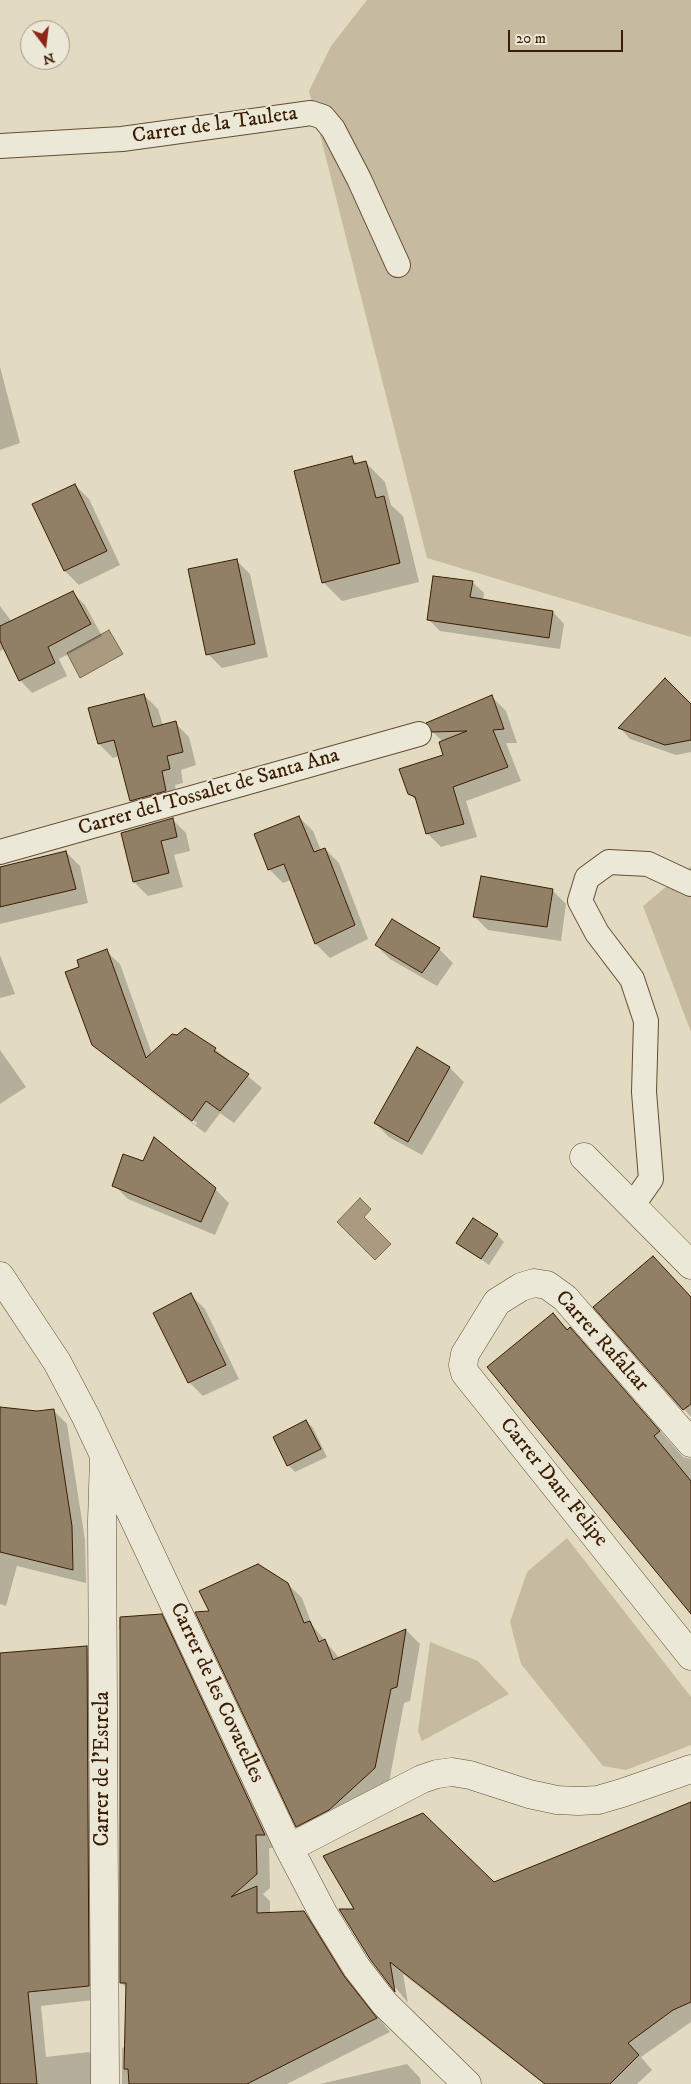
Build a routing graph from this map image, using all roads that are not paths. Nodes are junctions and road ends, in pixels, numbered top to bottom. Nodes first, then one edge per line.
1 (0, 146) edge
2 (398, 265) dead end
3 (419, 734) dead end
4 (0, 852) edge
5 (691, 884) edge
6 (584, 1158) dead end
7 (632, 1206) junction
8 (691, 1265) edge
9 (0, 1276) edge
10 (497, 1302) joint
11 (691, 1443) edge
12 (104, 1454) junction
13 (691, 1656) edge
14 (691, 1769) edge
15 (289, 1848) junction
16 (105, 2084) edge
17 (467, 2084) edge

1 - 2 lane, Carrer de la Tauleta
3 - 4 lane, Carrer del Tossalet de Santa Ana
5 - 7 lane
6 - 7 street
7 - 8 street
9 - 12 street, Carrer de les Covatelles
10 - 11 street, Carrer Rafaltar
10 - 13 street, Carrer Dant Felipe
12 - 15 street, Carrer de les Covatelles
12 - 16 street, Carrer de l'Estrela
14 - 15 street
15 - 17 street, Carrer de les Covatelles

